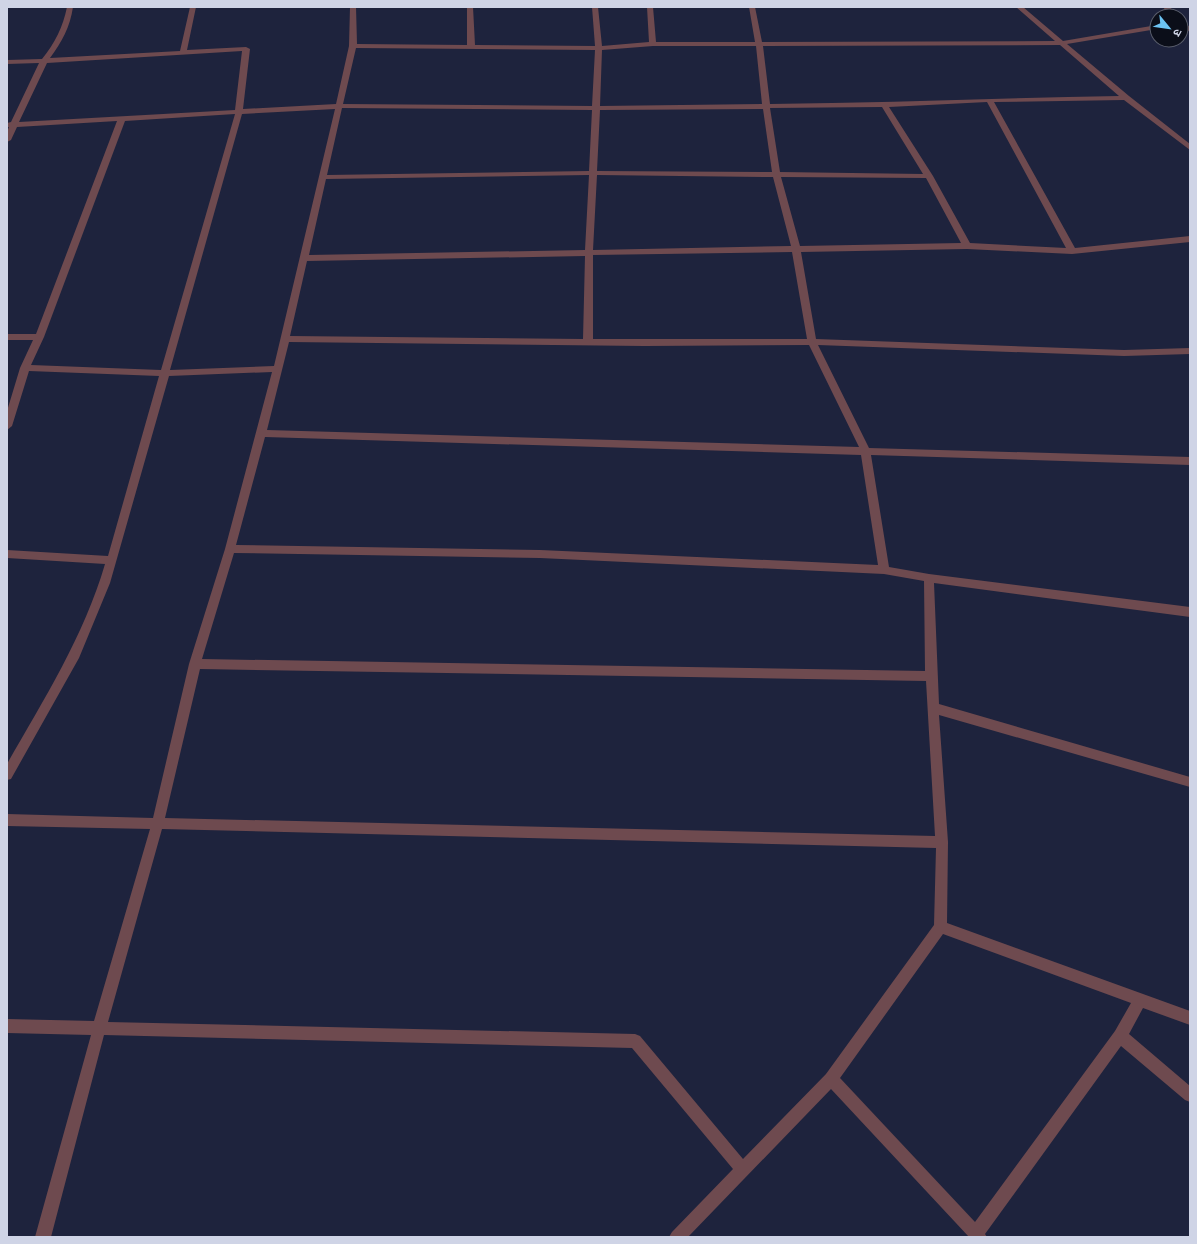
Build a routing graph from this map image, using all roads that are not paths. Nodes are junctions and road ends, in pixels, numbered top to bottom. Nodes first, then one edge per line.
1 (70, 7) edge
2 (193, 7) edge
3 (353, 7) edge
4 (470, 7) edge
5 (595, 7) edge
6 (650, 7) edge
7 (752, 7) edge
8 (1019, 7) edge
9 (1149, 28) edge
10 (759, 43) junction
11 (1062, 43) junction
12 (653, 44) junction
13 (353, 46) junction
14 (470, 47) junction
15 (599, 48) junction
16 (183, 53) junction
17 (44, 61) junction
18 (7, 62) edge
19 (1126, 98) junction
20 (989, 100) junction
21 (884, 105) junction
22 (338, 106) junction
23 (766, 106) junction
24 (596, 108) junction
25 (239, 112) junction
26 (122, 119) junction
27 (11, 125) edge
28 (7, 140) edge
29 (1190, 148) edge
30 (593, 173) junction
31 (776, 175) junction
32 (322, 176) junction
33 (929, 176) junction
34 (1190, 239) edge
35 (967, 246) junction
36 (796, 249) junction
37 (1072, 251) junction
38 (589, 253) junction
39 (303, 258) junction
40 (7, 337) edge
41 (39, 337) junction
42 (284, 339) junction
43 (588, 342) junction
44 (812, 342) junction
45 (1190, 351) edge
46 (25, 368) junction
47 (278, 369) junction
48 (166, 373) junction
49 (7, 426) edge
50 (261, 433) junction
51 (866, 452) junction
52 (1190, 461) edge
53 (230, 549) junction
54 (7, 554) edge
55 (111, 560) junction
56 (884, 570) junction
57 (929, 578) junction
58 (1190, 612) edge
59 (195, 664) junction
60 (932, 676) junction
61 (934, 708) junction
62 (7, 775) edge
63 (1190, 782) edge
64 (7, 820) edge
65 (158, 823) junction
66 (942, 842) junction
67 (940, 927) junction
68 (1140, 1000) junction
69 (1190, 1018) edge
70 (7, 1026) edge
71 (100, 1028) junction
72 (1120, 1036) junction
73 (831, 1079) junction
74 (1190, 1095) edge
75 (743, 1170) junction
76 (978, 1235) edge
77 (42, 1237) edge
78 (677, 1237) edge

1 - 17 street
2 - 16 street
3 - 13 street
4 - 14 street
5 - 15 street
6 - 12 street
7 - 10 street
8 - 11 street
9 - 11 street
10 - 11 street
10 - 12 street
10 - 23 street
11 - 19 street
12 - 15 street
13 - 14 street
13 - 22 street
14 - 15 street
15 - 24 street
16 - 17 street
16 - 25 street
17 - 18 street
17 - 27 street
19 - 20 street
19 - 29 street
20 - 21 street
20 - 37 street
21 - 23 street
21 - 33 street
22 - 24 street
22 - 25 street
22 - 32 street
23 - 24 street
23 - 31 street
24 - 30 street
25 - 26 street
25 - 48 street
26 - 27 street
26 - 41 street
27 - 28 street
30 - 31 street
30 - 32 street
30 - 38 street
31 - 33 street
31 - 36 street
32 - 39 street
33 - 35 street
34 - 37 street
35 - 36 street
35 - 37 street
36 - 38 street
36 - 44 street
38 - 39 street
38 - 43 street
39 - 42 street
40 - 41 street
41 - 46 street
42 - 43 street
42 - 47 street
43 - 44 street
44 - 45 street
44 - 51 street
46 - 48 street
46 - 49 street
47 - 48 street
47 - 50 street
48 - 55 street
50 - 51 street
50 - 53 street
51 - 52 street
51 - 56 street
53 - 56 street
53 - 59 street
54 - 55 street
55 - 62 street
56 - 57 street
57 - 58 street
57 - 60 street
59 - 60 street
59 - 65 street
60 - 61 street
61 - 63 street
61 - 66 street
64 - 65 street
65 - 66 street
65 - 71 street
66 - 67 street
67 - 68 street
67 - 73 street
68 - 69 street
68 - 72 street
70 - 71 street
71 - 75 street
71 - 77 street
72 - 74 street
72 - 76 street
73 - 75 street
73 - 76 street
75 - 78 street

